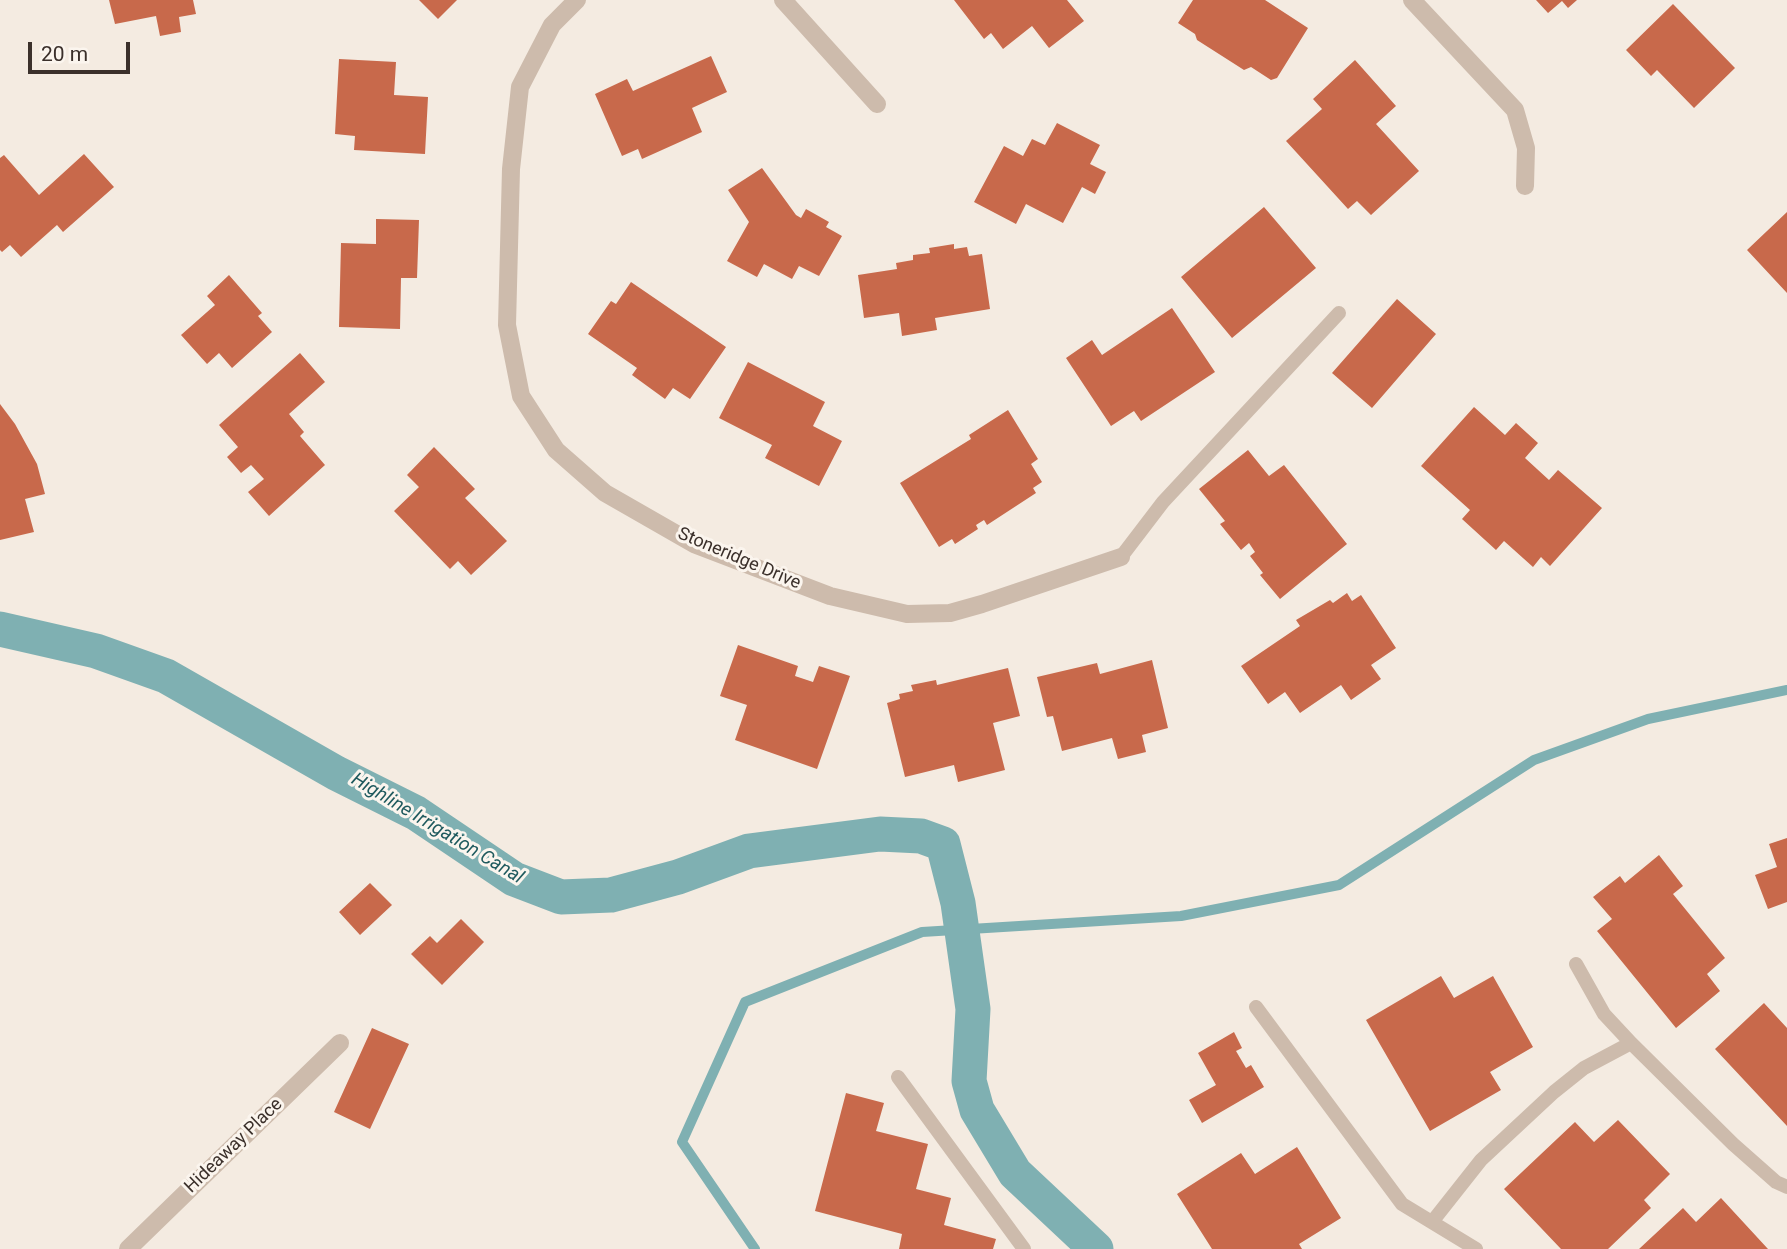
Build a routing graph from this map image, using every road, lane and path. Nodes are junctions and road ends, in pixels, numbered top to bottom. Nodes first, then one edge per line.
1 (577, 0) edge
2 (783, 0) edge
3 (1412, 0) edge
4 (877, 104) dead end
5 (1525, 186) dead end
6 (1339, 313) dead end
7 (1121, 557) joint
8 (1576, 964) dead end
9 (1256, 1007) dead end
10 (340, 1043) dead end
11 (1631, 1043) junction
12 (898, 1077) dead end
13 (1787, 1187) edge
14 (1432, 1222) junction
15 (128, 1249) edge
16 (1024, 1249) edge
17 (1476, 1249) edge

1 - 7 street, Stoneridge Drive
2 - 4 street
3 - 5 street
6 - 7 lane
8 - 11 lane
9 - 14 lane
10 - 15 street, Hideaway Place
11 - 13 lane
11 - 14 lane
12 - 16 lane
14 - 17 lane

